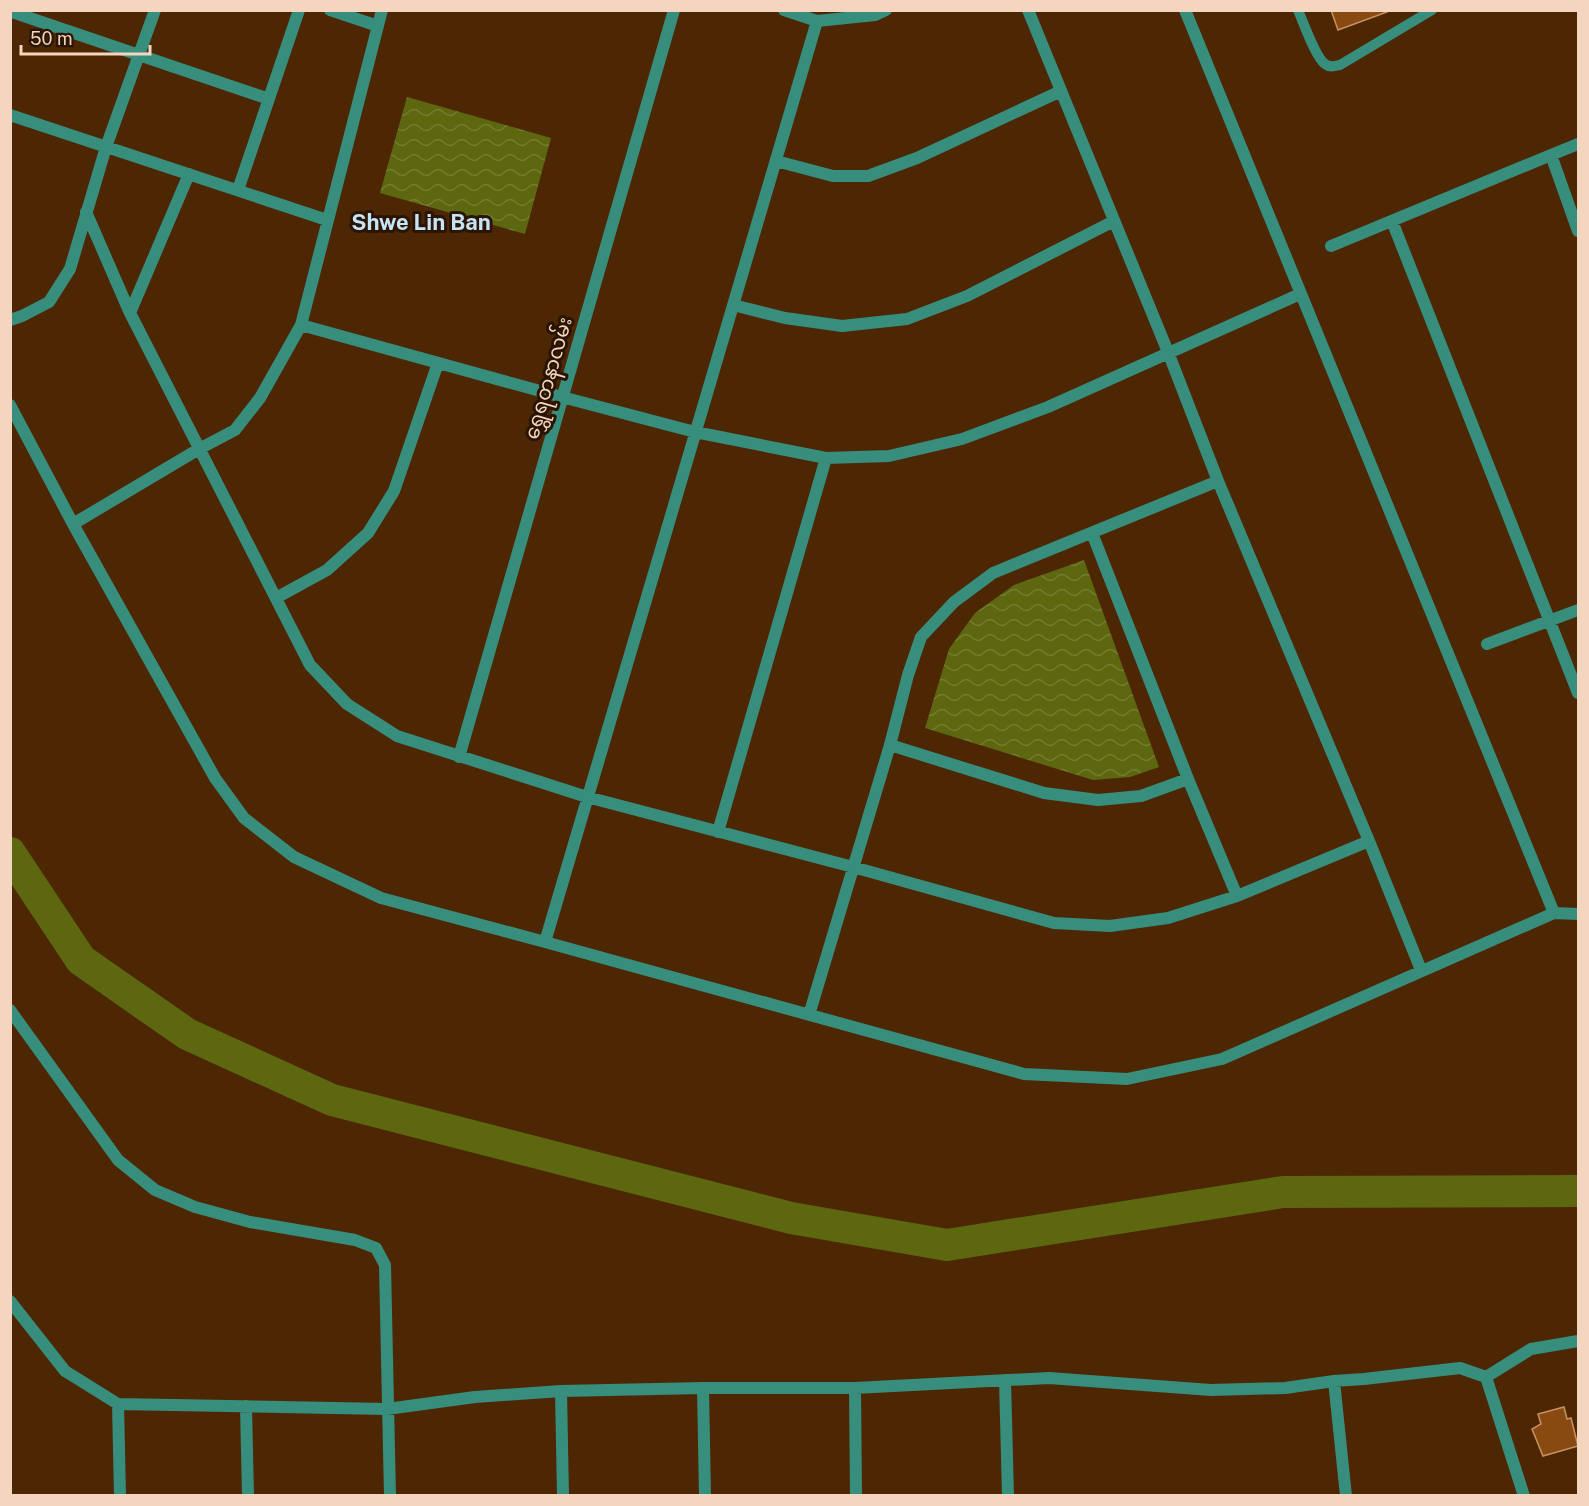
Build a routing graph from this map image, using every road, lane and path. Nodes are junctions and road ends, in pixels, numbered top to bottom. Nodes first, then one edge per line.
1 (155, 10) edge
2 (299, 10) edge
3 (330, 10) edge
4 (382, 10) edge
5 (674, 10) edge
6 (784, 10) edge
7 (886, 10) edge
8 (1028, 10) edge
9 (1185, 10) edge
10 (1298, 10) edge
11 (1432, 10) edge
12 (11, 13) edge
13 (817, 21) junction
14 (378, 26) junction
15 (139, 55) junction
16 (1061, 92) junction
17 (269, 99) junction
18 (10, 115) edge
19 (1578, 144) edge
20 (106, 147) junction
21 (1551, 155) junction
22 (776, 160) junction
23 (189, 174) junction
24 (238, 190) junction
25 (86, 212) junction
26 (327, 220) junction
27 (1114, 221) junction
28 (1392, 221) junction
29 (1578, 231) edge
30 (1331, 246) dead end
31 (1300, 294) junction
32 (733, 305) junction
33 (130, 313) junction
34 (10, 320) edge
35 (301, 325) junction
36 (1168, 352) junction
37 (438, 363) junction
38 (562, 397) junction
39 (10, 405) edge
40 (695, 432) junction
41 (199, 449) junction
42 (826, 458) junction
43 (1218, 481) junction
44 (73, 524) junction
45 (1092, 533) junction
46 (276, 598) junction
47 (1578, 610) edge
48 (1550, 620) junction
49 (1487, 644) dead end
50 (1578, 693) edge
51 (890, 745) junction
52 (459, 757) junction
53 (1188, 779) junction
54 (587, 797) junction
55 (718, 832) junction
56 (1369, 841) junction
57 (853, 867) junction
58 (1237, 896) junction
59 (1554, 913) junction
60 (1578, 914) edge
61 (545, 942) junction
62 (1421, 970) junction
63 (10, 1010) edge
64 (809, 1015) junction
65 (10, 1300) edge
66 (1578, 1341) edge
67 (1486, 1377) junction
68 (1005, 1380) junction
69 (1334, 1381) junction
70 (703, 1388) junction
71 (855, 1388) junction
72 (561, 1391) junction
73 (118, 1404) junction
74 (246, 1406) junction
75 (387, 1409) junction
76 (120, 1496) edge
77 (248, 1496) edge
78 (390, 1496) edge
79 (563, 1496) edge
80 (705, 1496) edge
81 (856, 1496) edge
82 (1008, 1496) edge
83 (1346, 1496) edge
84 (1524, 1496) edge

1 - 15 street
2 - 17 street
3 - 14 street
4 - 14 street
5 - 38 street, ရွှေရတနာလမ်း
6 - 13 street
7 - 13 street
8 - 16 street
9 - 31 street
10 - 11 lane
12 - 15 street
13 - 22 street
14 - 26 street
15 - 17 street
15 - 20 street
16 - 22 street
16 - 27 street
17 - 24 street
18 - 20 street
19 - 21 street
20 - 23 street
20 - 25 street
21 - 28 street
21 - 29 street
22 - 32 street
23 - 24 street
23 - 33 street
24 - 26 street
25 - 33 street
25 - 34 street
26 - 35 street
27 - 32 street
27 - 36 street
28 - 30 street
28 - 48 street
31 - 36 street
31 - 59 street
32 - 40 street
33 - 41 street
35 - 37 street
35 - 41 street
36 - 42 street
36 - 43 street
37 - 38 street
37 - 46 street
38 - 40 street
38 - 52 street, ရွှေရတနာလမ်း
39 - 44 street
40 - 42 street
40 - 54 street
41 - 44 street
41 - 46 street
42 - 55 street
43 - 45 street
43 - 56 street
44 - 61 street
45 - 51 street
45 - 53 street
46 - 52 street
47 - 48 street
48 - 49 street
48 - 50 street
51 - 53 street
51 - 57 street
52 - 54 street
53 - 58 street
54 - 55 street
54 - 61 street
55 - 57 street
56 - 58 street
56 - 62 street
57 - 58 street
57 - 64 street
59 - 60 street
59 - 62 street
61 - 64 street
62 - 64 street
63 - 75 street
65 - 73 street
66 - 67 street
67 - 69 street
67 - 84 street
68 - 69 street
68 - 71 street
68 - 82 street
69 - 83 street
70 - 71 street
70 - 72 street
70 - 80 street
71 - 81 street
72 - 75 street
72 - 79 street
73 - 74 street
73 - 76 street
74 - 75 street
74 - 77 street
75 - 78 street

